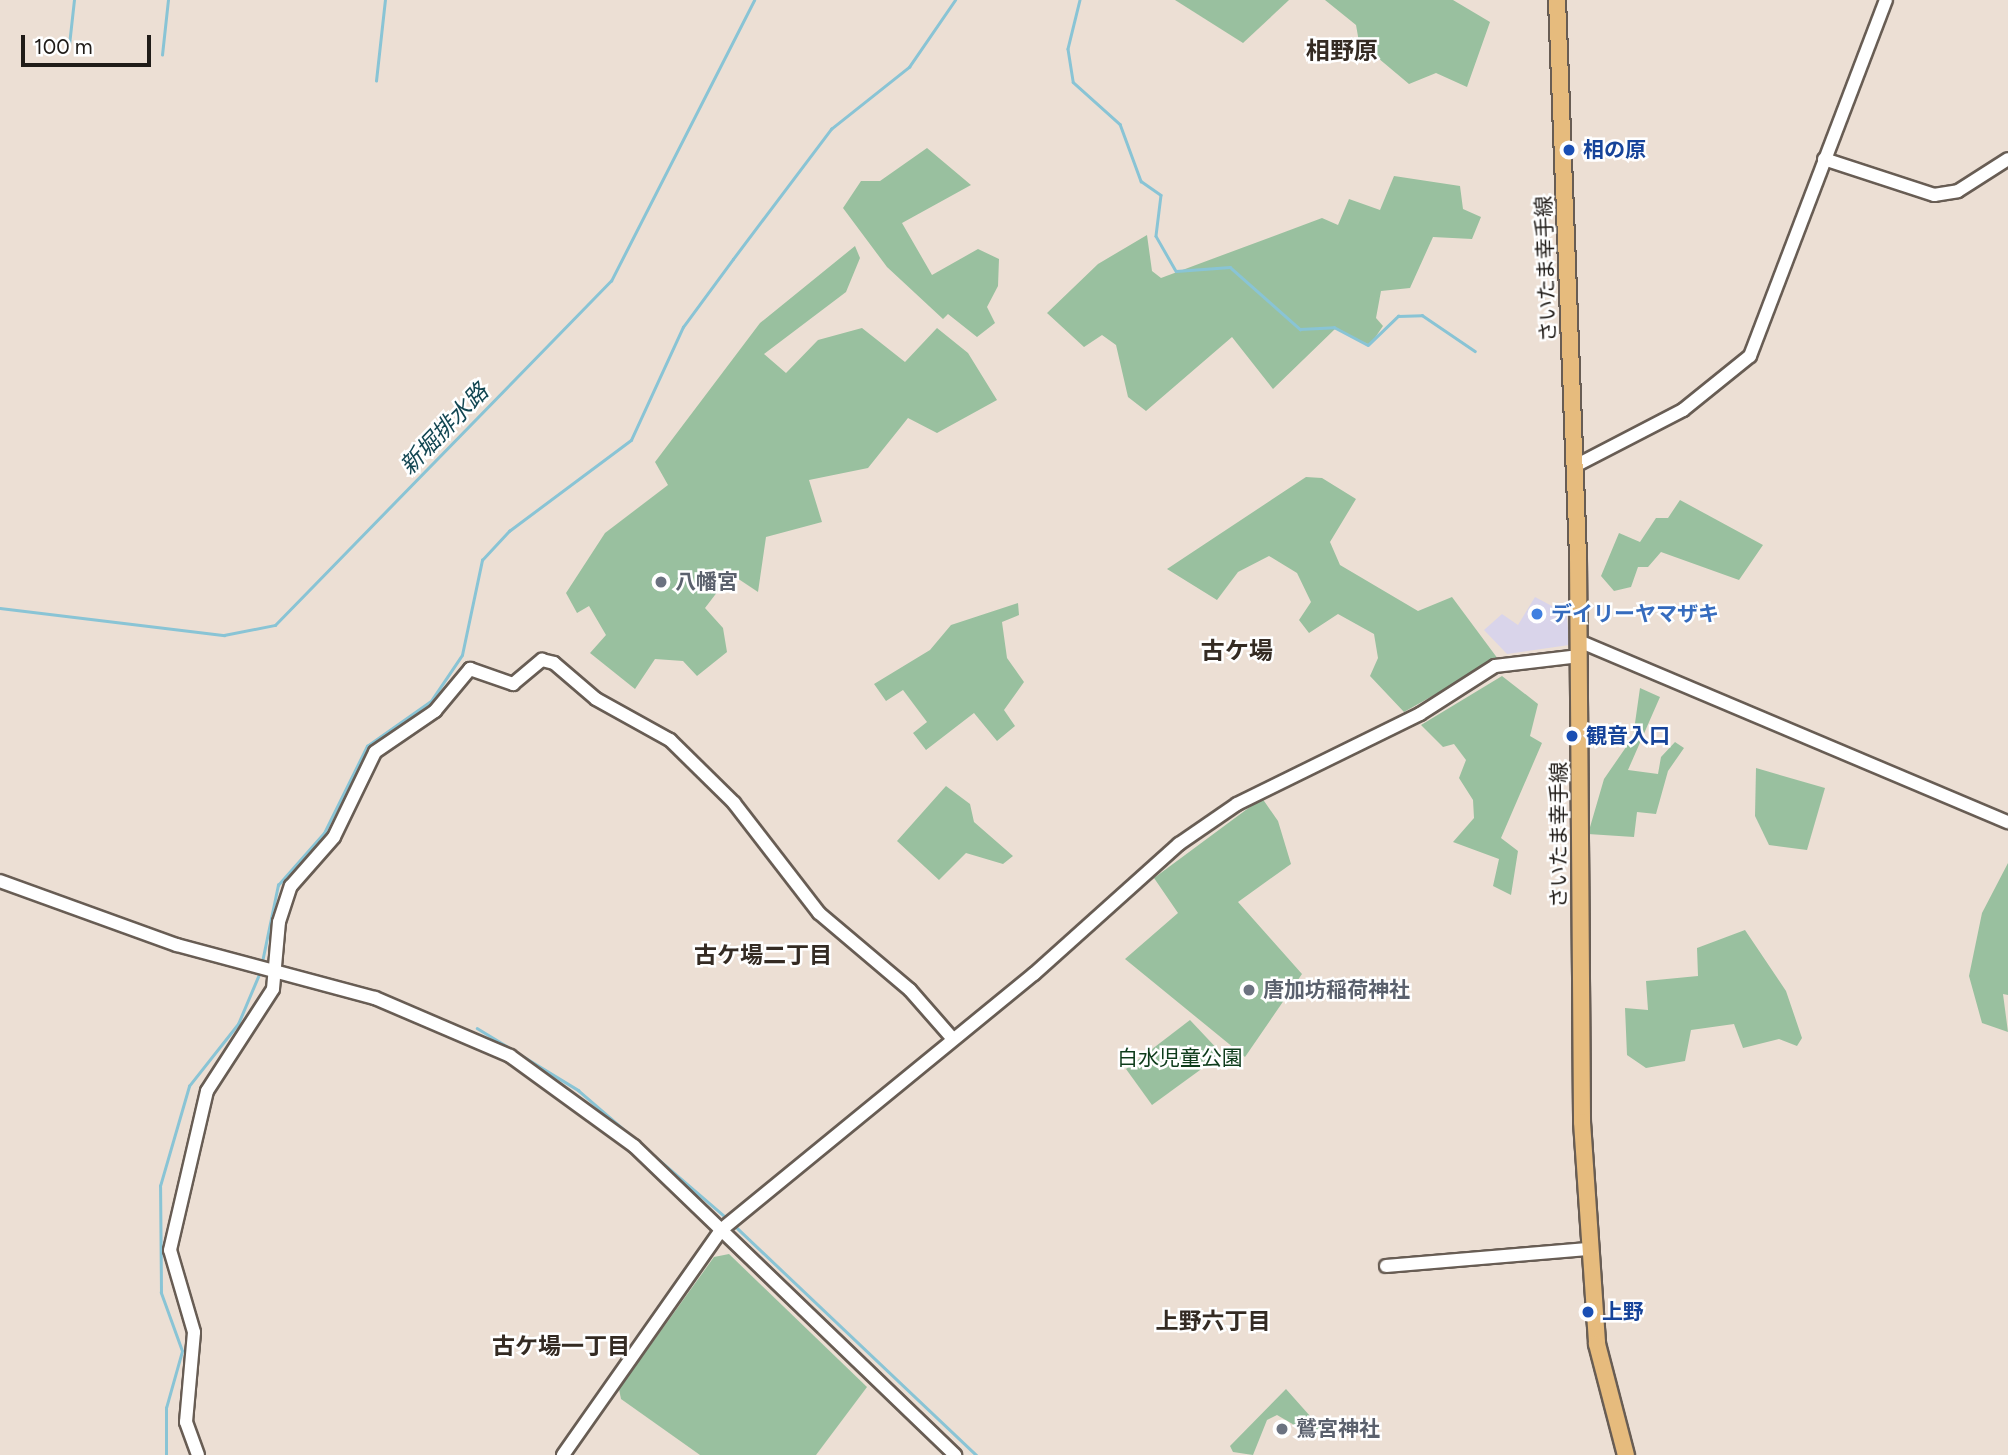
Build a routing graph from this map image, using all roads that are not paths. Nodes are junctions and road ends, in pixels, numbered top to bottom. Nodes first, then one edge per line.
1 (1557, 0) edge
2 (1886, 0) edge
3 (1824, 159) junction
4 (2008, 159) edge
5 (1575, 466) junction
6 (1579, 649) junction
7 (2008, 822) edge
8 (0, 881) edge
9 (278, 971) junction
10 (952, 1038) junction
11 (721, 1230) junction
12 (1590, 1250) junction
13 (1386, 1266) dead end
14 (198, 1455) edge
15 (563, 1455) edge
16 (955, 1455) edge
17 (1626, 1455) edge

1 - 5 main road, さいたま幸手線
2 - 3 street
3 - 4 street
3 - 5 street
5 - 6 main road, さいたま幸手線
6 - 7 street
6 - 10 street
6 - 12 main road, さいたま幸手線
8 - 9 street
9 - 10 street
9 - 11 street
9 - 14 street
10 - 11 street
11 - 15 street
11 - 16 street
12 - 13 street
12 - 17 main road, さいたま幸手線

